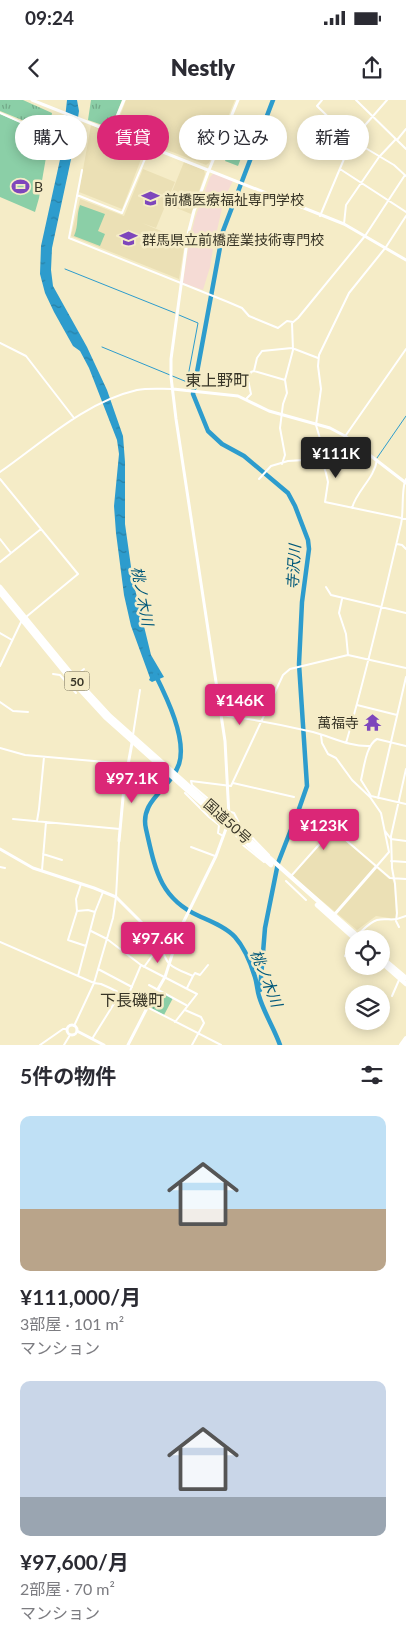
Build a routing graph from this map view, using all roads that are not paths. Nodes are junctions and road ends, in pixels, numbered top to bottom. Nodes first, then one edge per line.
1 (32, 100) edge
2 (124, 100) edge
3 (238, 100) edge
4 (322, 100) edge
5 (356, 100) edge
6 (387, 100) edge
7 (0, 113) edge
8 (116, 115) edge
9 (326, 115) edge
10 (373, 116) junction
11 (15, 120) edge
12 (369, 121) edge
13 (97, 126) edge
14 (406, 129) edge
15 (396, 140) junction
16 (406, 149) edge
17 (369, 151) edge
18 (169, 154) edge
19 (379, 157) junction
20 (144, 160) edge
21 (344, 160) edge
22 (340, 169) junction
23 (82, 170) dead end
24 (209, 170) junction
25 (405, 176) edge
26 (361, 183) junction
27 (77, 195) junction
28 (388, 200) junction
29 (406, 212) edge
30 (320, 216) junction
31 (406, 216) edge
32 (344, 224) junction
33 (365, 236) junction
34 (386, 247) junction
35 (406, 260) edge
36 (181, 283) junction
37 (292, 322) junction
38 (0, 343) edge
39 (292, 348) junction
40 (406, 349) edge
41 (318, 358) junction
42 (254, 371) junction
43 (285, 380) junction
44 (173, 389) junction
45 (246, 399) junction
46 (282, 414) junction
47 (74, 418) junction
48 (316, 424) junction
49 (345, 436) junction
50 (321, 458) junction
51 (377, 460) junction
52 (282, 464) junction
53 (0, 472) edge
54 (259, 478) dead end
55 (0, 479) edge
56 (405, 481) edge
57 (352, 508) junction
58 (402, 519) junction
59 (406, 519) edge
60 (41, 529) junction
61 (0, 540) edge
62 (397, 544) junction
63 (406, 549) edge
64 (11, 553) junction
65 (0, 562) edge
66 (0, 587) edge
67 (326, 587) dead end
68 (0, 593) edge
69 (342, 598) junction
70 (382, 608) junction
71 (406, 613) edge
72 (23, 619) junction
73 (0, 633) edge
74 (12, 640) junction
75 (348, 655) junction
76 (369, 660) junction
77 (0, 666) edge
78 (406, 668) edge
79 (84, 669) dead end
80 (53, 674) dead end
81 (406, 677) edge
82 (71, 680) junction
83 (140, 690) dead end
84 (76, 693) dead end
85 (0, 702) edge
86 (357, 704) junction
87 (28, 712) dead end
88 (221, 715) junction
89 (397, 715) junction
90 (262, 720) junction
91 (321, 735) junction
92 (132, 740) junction
93 (391, 742) junction
94 (346, 743) junction
95 (370, 746) junction
96 (406, 746) edge
97 (0, 748) edge
98 (44, 757) junction
99 (128, 764) junction
100 (406, 769) edge
101 (232, 783) junction
102 (229, 786) junction
103 (185, 793) dead end
104 (294, 797) dead end
105 (371, 797) junction
106 (378, 798) junction
107 (398, 802) junction
108 (406, 804) edge
109 (229, 811) junction
110 (13, 819) dead end
111 (36, 821) junction
112 (46, 822) junction
113 (227, 824) junction
114 (120, 829) junction
115 (384, 830) junction
116 (223, 836) junction
117 (391, 839) junction
118 (119, 841) joint
119 (406, 841) edge
120 (243, 845) dead end
121 (191, 847) dead end
122 (0, 849) edge
123 (43, 854) junction
124 (216, 856) junction
125 (270, 856) dead end
126 (62, 860) dead end
127 (391, 861) junction
128 (264, 862) dead end
129 (406, 862) edge
130 (0, 867) edge
131 (376, 867) junction
132 (4, 868) dead end
133 (41, 871) junction
134 (282, 873) junction
135 (292, 875) dead end
136 (394, 878) junction
137 (406, 878) edge
138 (286, 881) dead end
139 (81, 884) junction
140 (103, 892) junction
141 (116, 898) junction
142 (306, 900) dead end
143 (77, 911) junction
144 (95, 912) junction
145 (333, 915) junction
146 (406, 916) edge
147 (396, 921) junction
148 (399, 927) dead end
149 (150, 929) junction
150 (347, 930) edge
151 (348, 930) edge
152 (364, 930) edge
153 (91, 931) junction
154 (161, 934) junction
155 (107, 939) junction
156 (177, 940) junction
157 (0, 942) edge
158 (158, 944) junction
159 (86, 946) junction
160 (126, 953) junction
161 (141, 965) junction
162 (170, 965) junction
163 (208, 965) dead end
164 (390, 965) edge
165 (144, 967) junction
166 (98, 969) junction
167 (390, 970) edge
168 (78, 976) junction
169 (193, 976) junction
170 (165, 977) junction
171 (400, 978) junction
172 (406, 978) edge
173 (94, 983) junction
174 (406, 984) edge
175 (149, 985) dead end
176 (132, 987) junction
177 (187, 988) junction
178 (158, 989) junction
179 (120, 994) junction
180 (392, 996) dead end
181 (128, 998) junction
182 (186, 1006) junction
183 (147, 1008) junction
184 (184, 1009) junction
185 (175, 1022) junction
186 (74, 1026) junction
187 (67, 1029) junction
188 (76, 1031) junction
189 (198, 1033) junction
190 (70, 1034) junction
191 (406, 1038) edge
192 (92, 1039) junction
193 (40, 1045) edge
194 (64, 1045) edge
195 (104, 1045) edge
196 (128, 1045) edge
197 (192, 1045) edge
198 (221, 1045) edge
199 (401, 1045) edge

1 - 13 street
2 - 8 street
3 - 24 street
4 - 9 street
5 - 10 street
6 - 10 street
7 - 11 street
10 - 12 street
10 - 15 street
14 - 15 street
15 - 16 street
15 - 19 street
17 - 19 street
18 - 24 street
19 - 25 street
19 - 26 street
20 - 27 street
21 - 22 street
22 - 26 street
22 - 30 street
23 - 27 street
24 - 30 street
24 - 36 street
25 - 28 street
26 - 28 street
26 - 32 street
27 - 36 street
28 - 29 street
28 - 33 street
30 - 32 street
31 - 34 street
32 - 33 street
33 - 34 street
33 - 37 street
34 - 35 street
34 - 41 street
36 - 37 street
36 - 44 street
37 - 39 street
38 - 47 street
39 - 41 street
39 - 42 street
39 - 43 street
40 - 49 street
41 - 48 street
42 - 43 street
42 - 45 street
43 - 46 street
44 - 45 street
44 - 47 street
44 - 88 street
45 - 46 street
46 - 48 street
46 - 52 street
47 - 53 street
48 - 49 street
48 - 50 street
49 - 51 street
50 - 52 street
50 - 57 street
51 - 56 street
51 - 57 street
52 - 54 street
55 - 60 street
56 - 58 street
57 - 58 street
58 - 59 street
58 - 62 street
60 - 64 street
60 - 72 street
61 - 64 street
62 - 63 street
62 - 70 street
64 - 65 street
66 - 72 highway, 国道50号 / 50
67 - 69 street
68 - 72 highway, 国道50号 / 50
69 - 70 street
69 - 75 street
70 - 71 street
70 - 76 street
72 - 74 street
72 - 82 highway, 国道50号 / 50
73 - 74 street
74 - 77 street
75 - 76 street
75 - 90 street
76 - 78 street
76 - 86 street
79 - 82 street
80 - 82 street
81 - 89 street
82 - 84 street
82 - 92 highway, 国道50号 / 50
83 - 92 street
85 - 87 street
86 - 89 street
86 - 94 street
88 - 90 street
88 - 102 street
89 - 93 street
90 - 91 street
90 - 101 street
91 - 94 street
91 - 105 street
92 - 99 street
92 - 113 highway, 国道50号 / 50
93 - 95 street
93 - 96 street
93 - 106 street
94 - 95 street
95 - 105 street
97 - 98 street
98 - 99 street
98 - 111 street
99 - 114 street
100 - 107 street
101 - 102 street
101 - 104 street
102 - 109 street
102 - 109 street
103 - 116 street
105 - 106 street
105 - 115 street
106 - 107 street
107 - 108 street
107 - 117 street
109 - 113 street
109 - 125 street
110 - 111 street
111 - 112 street
112 - 114 street
112 - 123 street
113 - 116 street
113 - 134 highway, 国道50号 / 50
114 - 118 street
115 - 117 street
115 - 131 street
116 - 124 street
117 - 119 street
117 - 127 street
118 - 141 street
120 - 128 street
121 - 124 street
122 - 133 street
123 - 126 street
123 - 133 street
124 - 156 street
127 - 129 street
127 - 136 street
130 - 132 street
131 - 135 street
131 - 136 street
131 - 145 street
133 - 139 street
134 - 145 highway, 国道50号 / 50
134 - 150 highway, 国道50号 / 50
136 - 137 street
136 - 147 street
138 - 142 street
139 - 140 street
139 - 143 street
140 - 141 street
140 - 144 street
141 - 149 street
141 - 155 street
143 - 144 street
143 - 159 street
144 - 153 street
145 - 151 highway, 国道50号 / 50
146 - 147 street
147 - 148 street
147 - 152 street
149 - 154 street
149 - 160 street
153 - 155 street
153 - 159 street
154 - 156 street
154 - 158 street
155 - 160 street
155 - 166 street
156 - 162 street
157 - 168 street
158 - 162 street
158 - 165 street
159 - 168 street
160 - 161 street
161 - 165 street
161 - 176 street
162 - 169 street
162 - 170 street
163 - 169 street
164 - 172 highway
165 - 170 street
166 - 173 street
166 - 176 street
167 - 171 highway
168 - 173 street
169 - 177 street
170 - 177 street
170 - 178 street
171 - 174 highway
171 - 180 street
173 - 179 street
173 - 186 street
175 - 178 street
176 - 181 street
177 - 182 street
178 - 182 street
178 - 183 street
179 - 181 street
179 - 192 street
181 - 183 street
182 - 184 street
183 - 185 street
183 - 196 street
184 - 185 street
184 - 189 street
185 - 189 street
186 - 187 street
186 - 188 street
187 - 190 street
187 - 193 street
188 - 190 street
188 - 192 street
189 - 197 street
189 - 198 street
190 - 194 street
191 - 199 main road
192 - 195 street

